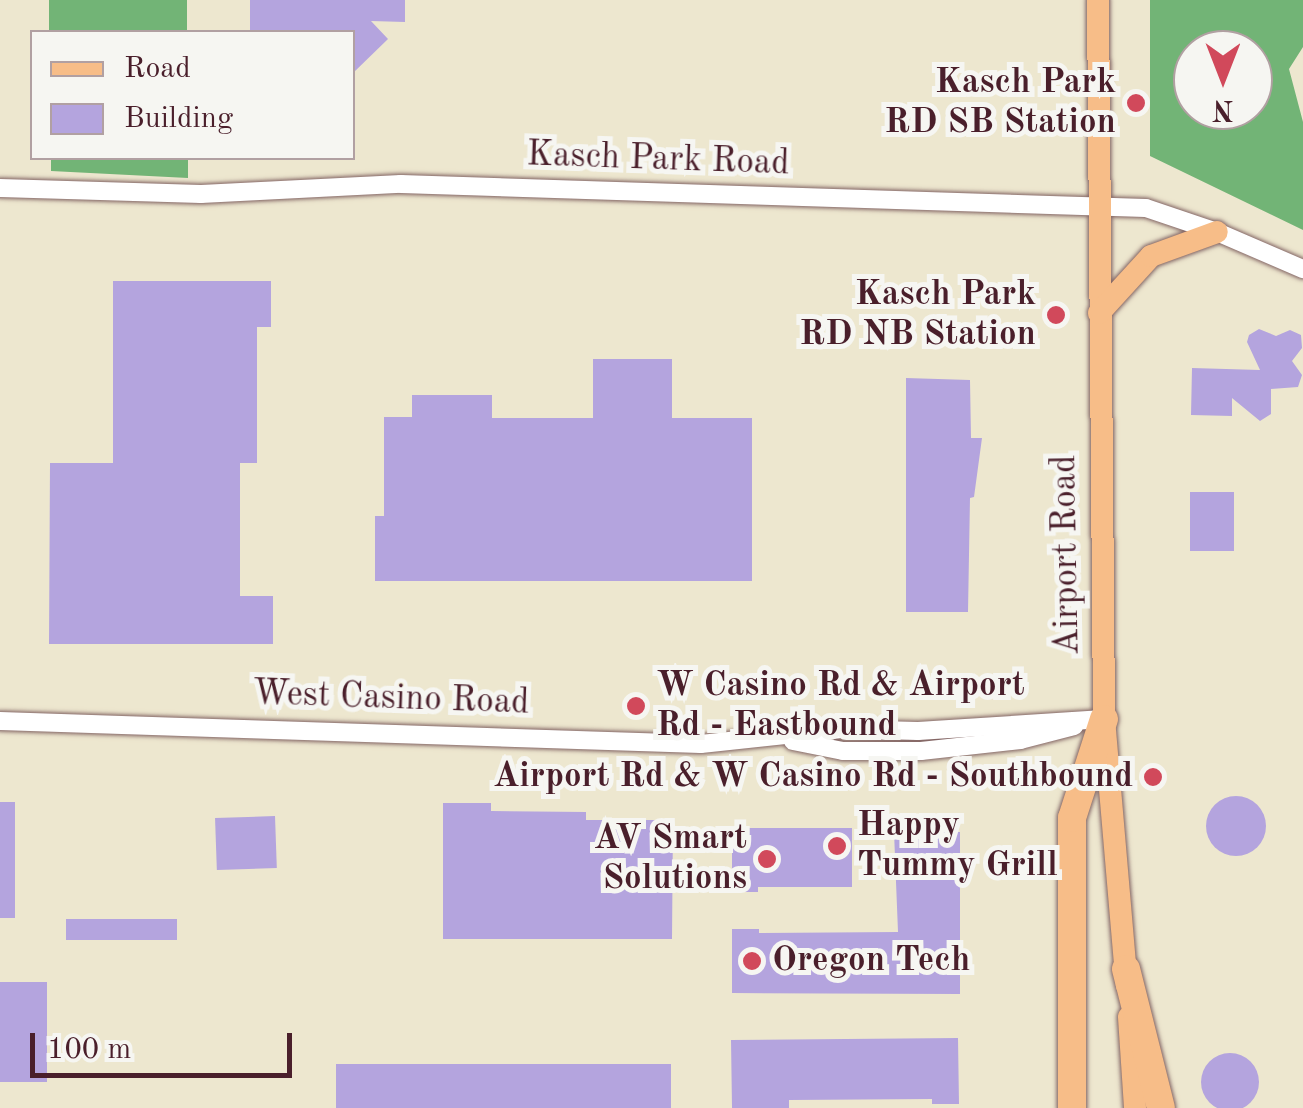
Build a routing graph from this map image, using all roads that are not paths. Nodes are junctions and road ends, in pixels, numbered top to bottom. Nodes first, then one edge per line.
1 (1098, 0) edge
2 (0, 188) edge
3 (1098, 206) junction
4 (1217, 232) junction
5 (1303, 269) edge
6 (1099, 312) junction
7 (1104, 719) junction
8 (0, 721) edge
9 (1126, 969) junction
10 (1072, 1108) edge
11 (1135, 1108) edge
12 (1161, 1108) edge

1 - 3 main road, Airport Road
2 - 3 street, Kasch Park Road
3 - 4 street, Kasch Park Road
3 - 6 main road, Airport Road
4 - 5 street, Kasch Park Road
4 - 6 main road
6 - 7 main road, Airport Road
7 - 8 street, West Casino Road
7 - 9 main road, Airport Road
7 - 10 highway
9 - 11 main road, Airport Road
9 - 12 highway

